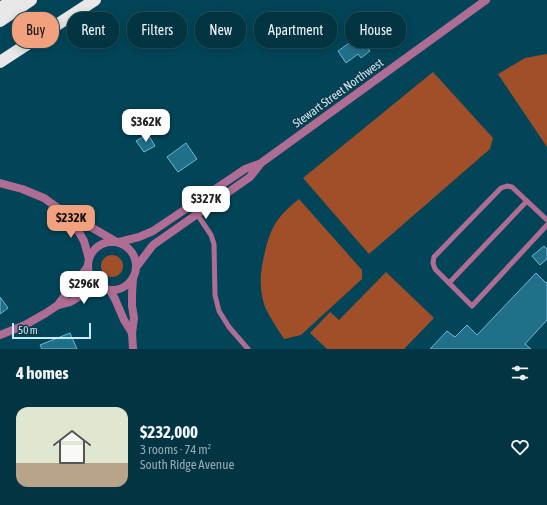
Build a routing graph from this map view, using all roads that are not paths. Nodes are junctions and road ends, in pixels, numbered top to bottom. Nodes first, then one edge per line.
1 (14, 0) edge
2 (31, 0) edge
3 (95, 0) edge
4 (486, 0) edge
5 (0, 8) edge
6 (0, 21) edge
7 (60, 23) junction
8 (0, 62) edge
9 (0, 71) edge
10 (261, 163) junction
11 (0, 184) edge
12 (527, 201) junction
13 (65, 213) junction
14 (197, 214) junction
15 (547, 220) edge
16 (547, 225) edge
17 (117, 242) junction
18 (88, 262) junction
19 (137, 266) junction
20 (134, 278) junction
21 (449, 283) junction
22 (108, 289) junction
23 (58, 305) junction
24 (132, 333) junction
25 (0, 335) edge
26 (133, 349) edge
27 (248, 349) edge

1 - 5 highway
2 - 6 highway
3 - 7 highway
4 - 10 street, Stewart Street Northwest
7 - 8 highway
7 - 9 highway
10 - 14 street, Stewart Street Northwest
10 - 17 street, Stewart Street Northwest
11 - 13 street
12 - 15 lane
12 - 21 lane
12 - 21 lane
13 - 17 street
13 - 18 street
14 - 19 street, Stewart Street Northwest
14 - 27 lane
16 - 21 lane
17 - 18 street
17 - 19 street
18 - 22 street
18 - 23 street
19 - 20 street
20 - 22 street
20 - 24 street
22 - 23 street
22 - 24 street
23 - 25 street
24 - 26 street

